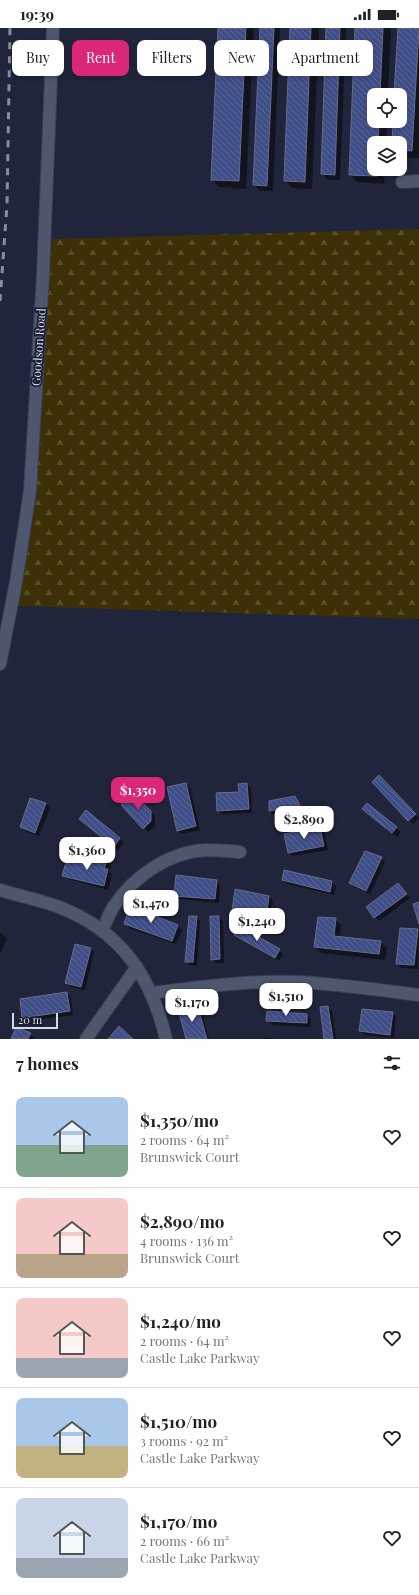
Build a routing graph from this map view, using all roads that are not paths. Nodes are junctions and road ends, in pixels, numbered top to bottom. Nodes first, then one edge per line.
1 (53, 28) edge
2 (419, 181) edge
3 (402, 182) dead end
4 (0, 664) edge
5 (240, 852) dead end
6 (0, 890) edge
7 (102, 931) junction
8 (137, 967) junction
9 (152, 993) junction
10 (419, 996) edge
11 (86, 1039) edge
12 (166, 1039) edge

1 - 4 street, Goodson Road
2 - 3 street
5 - 7 street
6 - 7 street
7 - 8 street
8 - 9 street
8 - 11 street
9 - 10 street
9 - 12 street

